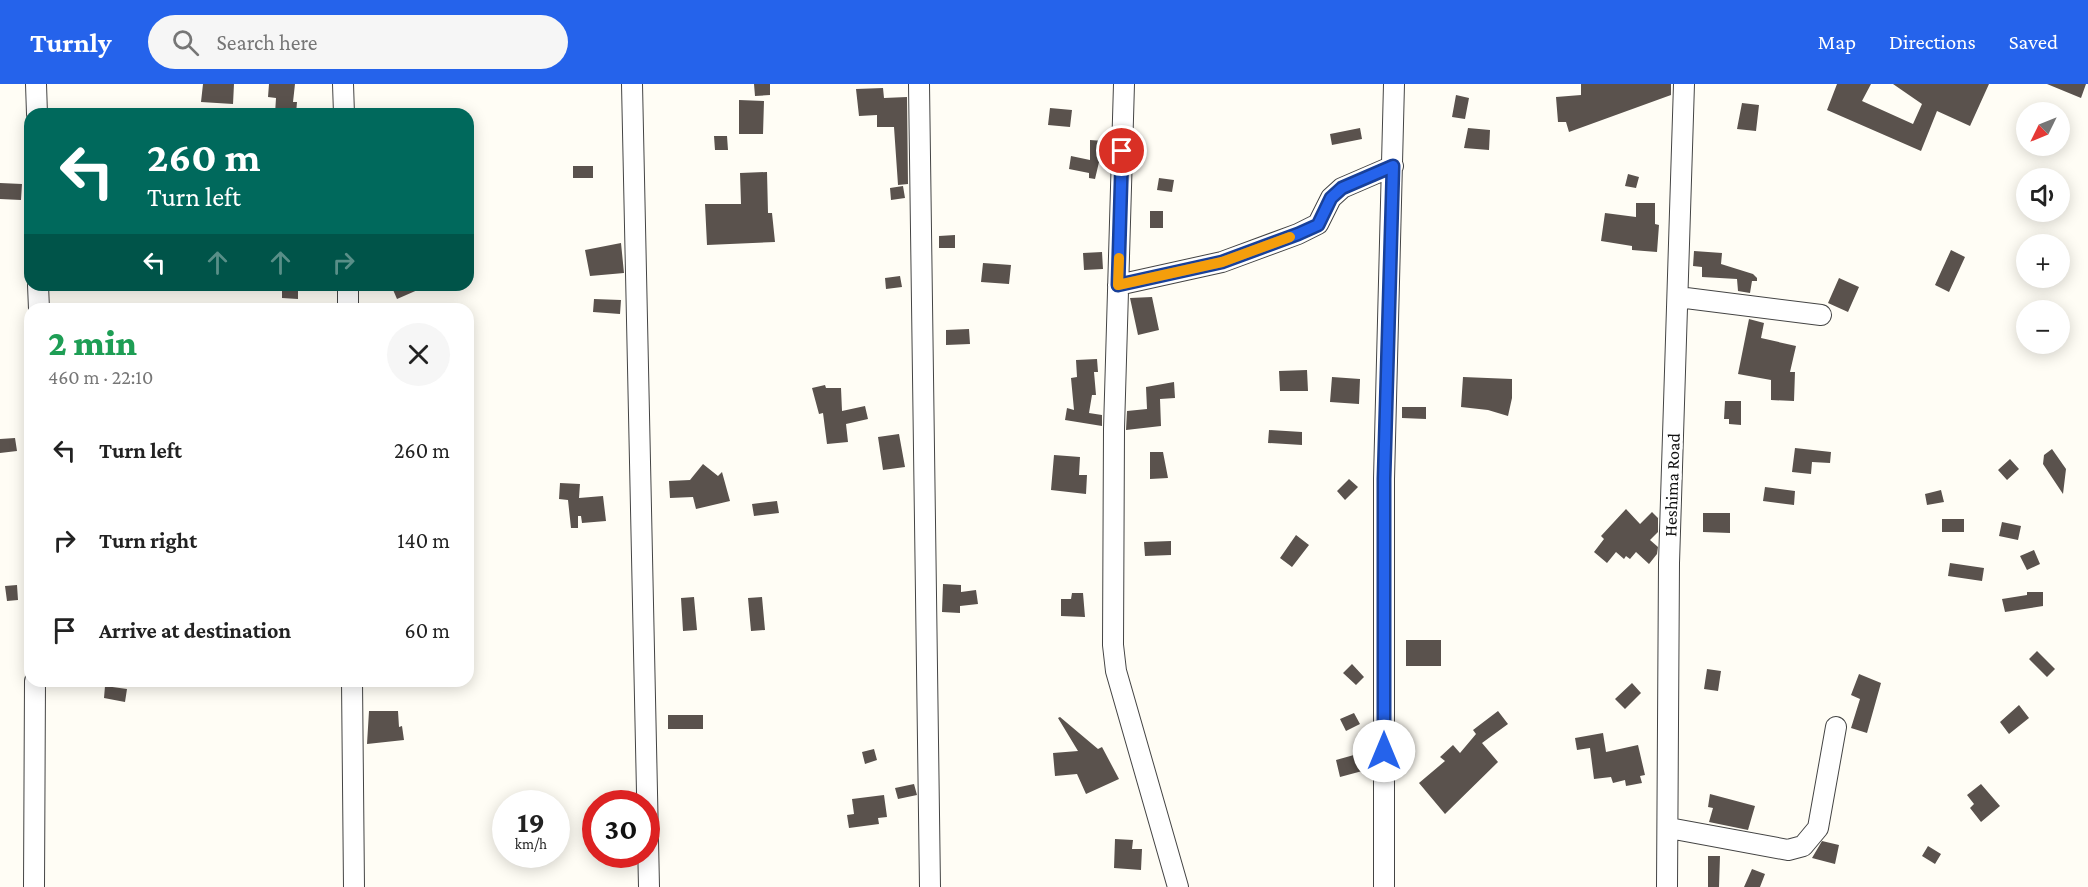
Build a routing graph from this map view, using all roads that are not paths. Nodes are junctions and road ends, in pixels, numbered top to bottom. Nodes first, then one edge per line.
1 (36, 84) edge
2 (343, 84) edge
3 (632, 84) edge
4 (919, 84) edge
5 (1124, 84) edge
6 (1394, 84) edge
7 (1684, 84) edge
8 (37, 108) edge
9 (344, 108) edge
10 (1393, 166) junction
11 (1118, 285) junction
12 (1678, 297) junction
13 (1821, 315) dead end
14 (35, 687) edge
15 (352, 687) edge
16 (1836, 727) dead end
17 (1669, 828) junction
18 (34, 887) edge
19 (354, 887) edge
20 (649, 887) edge
21 (930, 887) edge
22 (1178, 887) edge
23 (1384, 887) edge
24 (1667, 887) edge

1 - 8 street
2 - 9 street
3 - 20 street
4 - 21 street
5 - 11 street
6 - 10 street
7 - 12 street, Heshima Road
10 - 11 street
10 - 23 street
11 - 22 street
12 - 13 street
12 - 17 street, Heshima Road
14 - 18 street
15 - 19 street
16 - 17 street
17 - 24 street, Heshima Road

